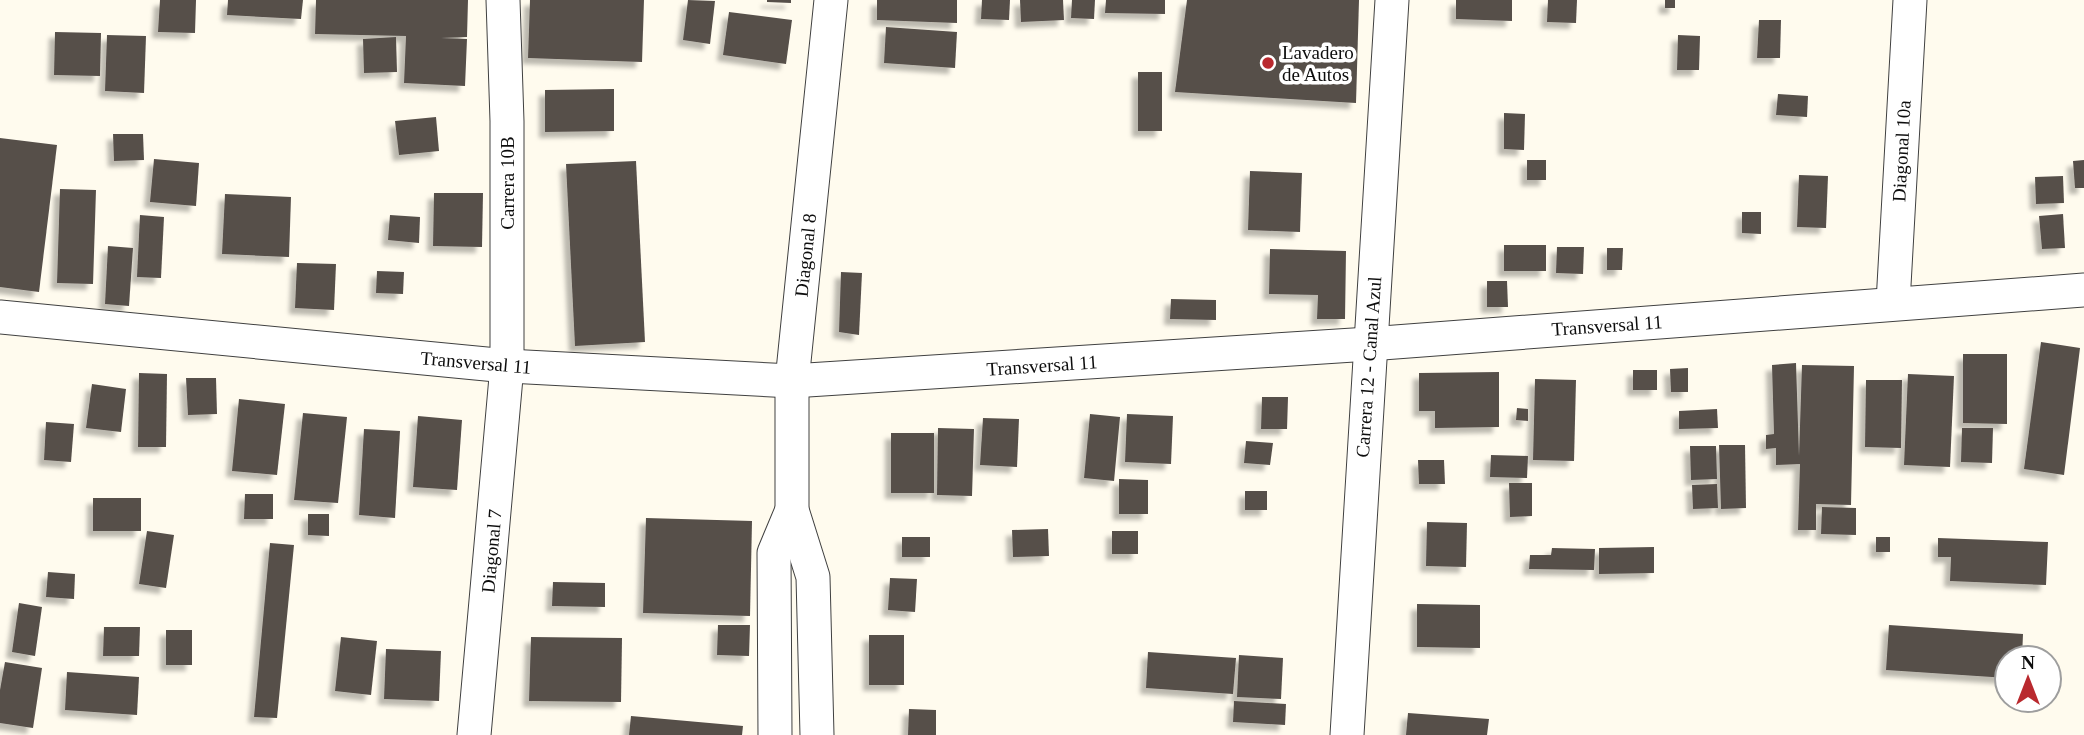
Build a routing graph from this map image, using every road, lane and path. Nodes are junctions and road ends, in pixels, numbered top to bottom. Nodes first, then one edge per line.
1 (503, 0) edge
2 (831, 0) edge
3 (1392, 0) edge
4 (1910, 0) edge
5 (2084, 290) edge
6 (1893, 303) junction
7 (0, 317) edge
8 (1369, 344) junction
9 (507, 366) junction
10 (792, 381) junction
11 (792, 510) junction
12 (474, 735) edge
13 (775, 735) edge
14 (817, 735) edge
15 (1347, 735) edge

1 - 9 street, Carrera 10B
2 - 10 street, Diagonal 8
3 - 8 street, Carrera 12 - Canal Azul
4 - 6 street, Diagonal 10a
5 - 6 street, Transversal 11
6 - 8 street, Transversal 11
7 - 9 street, Transversal 11
8 - 10 street, Transversal 11
8 - 15 street, Carrera 12 - Canal Azul
9 - 10 street, Transversal 11
9 - 12 street, Diagonal 7
10 - 11 street, Diagonal 8
11 - 13 street, Diagonal 8
11 - 14 street, Diagonal 8

